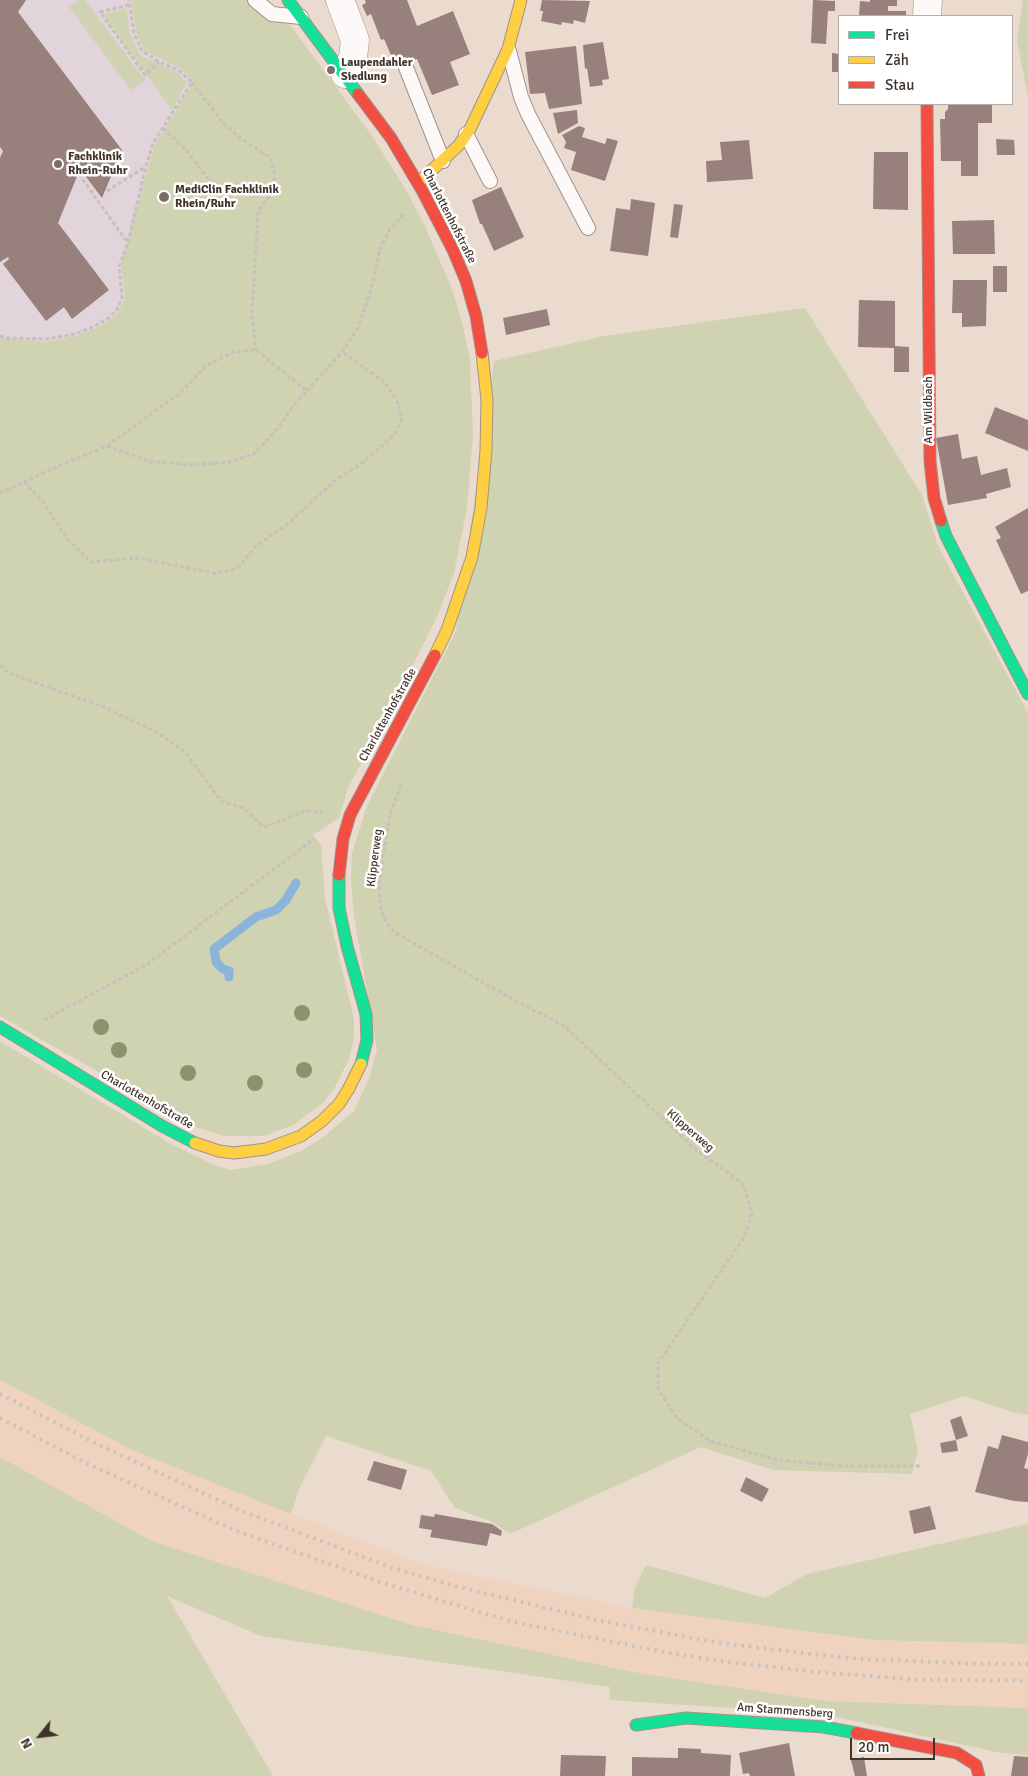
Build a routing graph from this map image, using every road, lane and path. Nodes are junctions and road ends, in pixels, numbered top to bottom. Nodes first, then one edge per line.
1 (129, 0) edge
2 (255, 0) edge
3 (288, 0) edge
4 (340, 0) edge
5 (521, 0) edge
6 (928, 0) edge
7 (129, 5) junction
8 (927, 15) edge
9 (301, 17) junction
10 (508, 49) junction
11 (159, 62) junction
12 (405, 65) dead end
13 (345, 74) junction
14 (192, 82) junction
15 (927, 105) edge
16 (163, 128) junction
17 (466, 134) junction
18 (443, 161) junction
19 (146, 166) junction
20 (79, 174) dead end
21 (490, 181) dead end
22 (421, 188) junction
23 (107, 191) dead end
24 (219, 193) dead end
25 (588, 228) dead end
26 (128, 242) junction
27 (0, 336) edge
28 (256, 350) junction
29 (342, 352) junction
30 (308, 391) junction
31 (107, 446) junction
32 (24, 482) junction
33 (0, 494) edge
34 (0, 665) edge
35 (1028, 694) edge
36 (403, 778) dead end
37 (350, 815) junction
38 (0, 1027) edge
39 (14, 1035) junction
40 (920, 1466) dead end
41 (636, 1724) dead end
42 (978, 1776) edge

1 - 7 path
2 - 9 lane
3 - 9 main road, Charlottenhofstraße
4 - 13 street
5 - 10 main road
6 - 8 street
7 - 11 path
7 - 11 path
9 - 13 main road, Charlottenhofstraße
10 - 17 main road
10 - 25 lane
11 - 14 path
12 - 18 lane
13 - 22 main road, Charlottenhofstraße
14 - 16 path
14 - 28 path
15 - 35 main road, Am Wildbach
16 - 19 path
16 - 24 path
17 - 18 main road
17 - 21 lane
18 - 22 main road
19 - 23 path
19 - 26 path
20 - 26 path
22 - 29 path
22 - 37 main road, Charlottenhofstraße
26 - 27 path
28 - 30 path
28 - 31 path
29 - 30 path
29 - 32 path
30 - 31 path
31 - 32 path
32 - 33 path
34 - 37 path
36 - 40 path, Klipperweg
37 - 39 path
37 - 39 main road, Charlottenhofstraße
38 - 39 main road, Charlottenhofstraße
41 - 42 main road, Am Stammensberg

